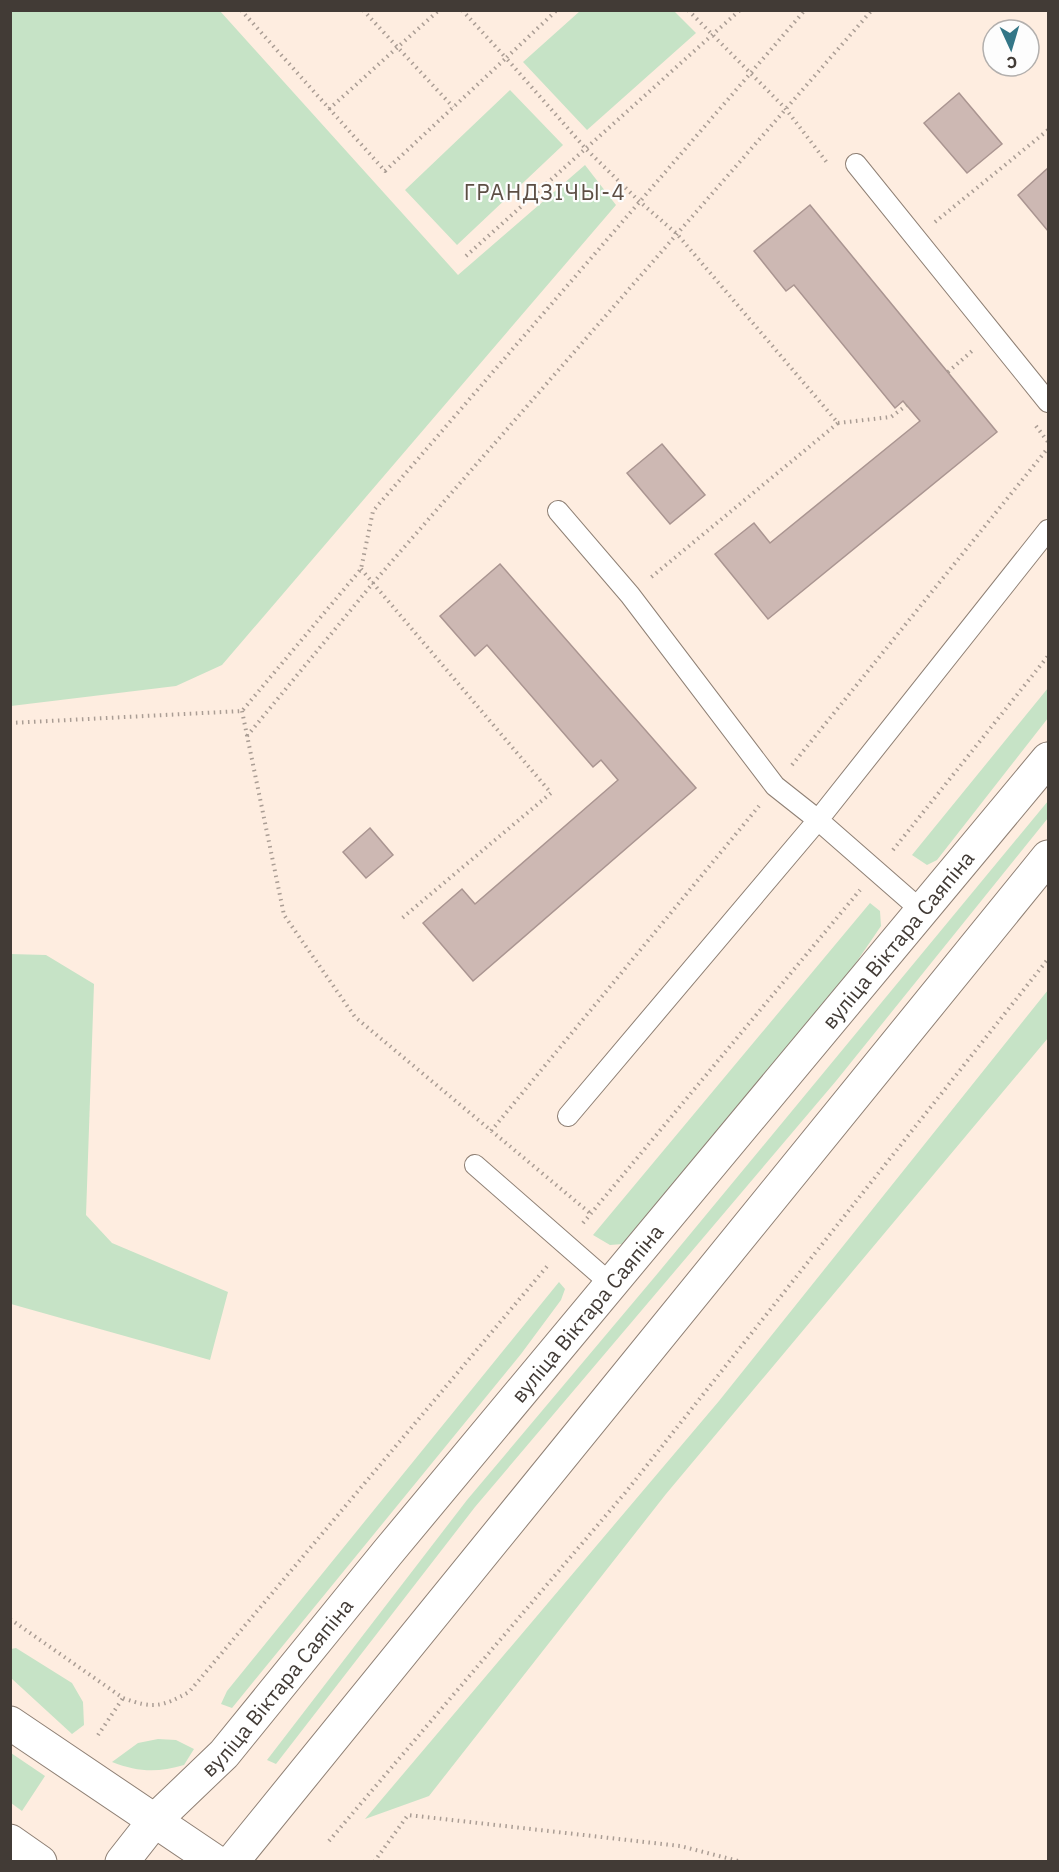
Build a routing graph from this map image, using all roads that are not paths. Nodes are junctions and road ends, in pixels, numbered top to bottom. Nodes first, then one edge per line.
1 (856, 164) dead end
2 (1048, 402) edge
3 (558, 511) dead end
4 (1048, 530) edge
5 (1048, 759) edge
6 (818, 820) junction
7 (1048, 856) edge
8 (922, 911) junction
9 (568, 1116) dead end
10 (475, 1165) dead end
11 (611, 1284) junction
12 (10, 1723) edge
13 (155, 1820) junction
14 (10, 1841) edge
15 (40, 1862) edge
16 (122, 1862) edge
17 (216, 1862) edge
18 (232, 1862) edge

1 - 2 lane
3 - 6 lane
4 - 6 lane
5 - 8 street, вуліца Віктара Саяпіна
6 - 8 lane
6 - 9 lane
7 - 18 street
8 - 11 street, вуліца Віктара Саяпіна
10 - 11 lane
11 - 13 street, вуліца Віктара Саяпіна
12 - 13 street
13 - 16 street, вуліца Віктара Саяпіна
13 - 17 street
14 - 15 street

